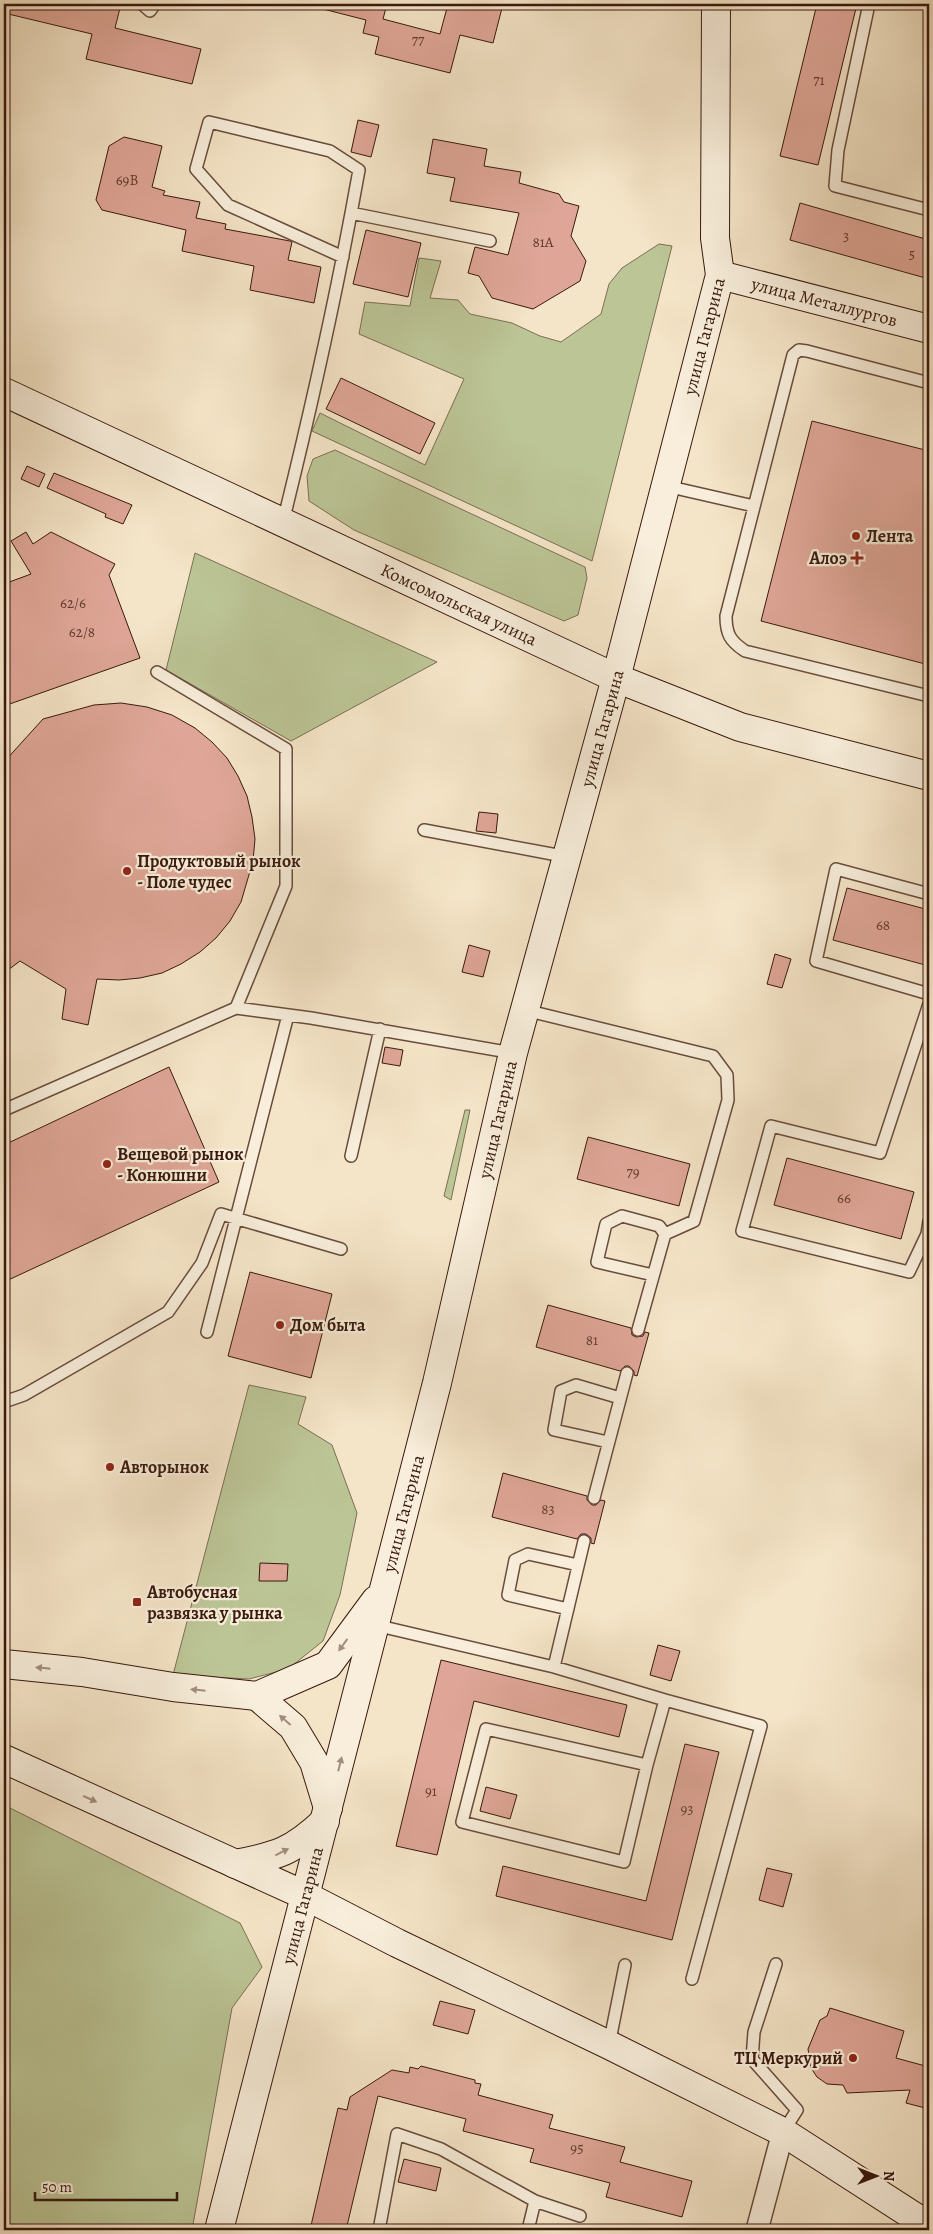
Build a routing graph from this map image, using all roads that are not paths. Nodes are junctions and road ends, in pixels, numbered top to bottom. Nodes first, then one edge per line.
1 (142, 4) edge
2 (155, 4) edge
3 (716, 4) edge
4 (869, 4) edge
5 (929, 210) edge
6 (351, 213) junction
7 (490, 241) dead end
8 (343, 257) junction
9 (720, 275) junction
10 (929, 329) edge
11 (929, 384) edge
12 (4, 392) edge
13 (666, 486) junction
14 (754, 506) junction
15 (283, 522) junction
16 (157, 672) dead end
17 (616, 678) junction
18 (929, 696) edge
19 (929, 776) edge
20 (424, 830) dead end
21 (568, 857) junction
22 (929, 894) edge
23 (929, 994) edge
24 (929, 1004) edge
25 (236, 1008) junction
26 (525, 1010) junction
27 (288, 1015) junction
28 (380, 1030) junction
29 (513, 1053) junction
30 (4, 1110) edge
31 (351, 1156) dead end
32 (236, 1218) junction
33 (929, 1221) edge
34 (665, 1234) junction
35 (341, 1249) dead end
36 (653, 1275) junction
37 (638, 1330) dead end
38 (207, 1332) dead end
39 (627, 1373) dead end
40 (620, 1398) junction
41 (4, 1402) edge
42 (608, 1442) junction
43 (594, 1498) dead end
44 (584, 1541) dead end
45 (578, 1565) junction
46 (382, 1591) junction
47 (568, 1609) junction
48 (375, 1625) junction
49 (4, 1664) edge
50 (554, 1667) junction
51 (257, 1696) junction
52 (665, 1700) junction
53 (4, 1760) edge
54 (647, 1764) junction
55 (327, 1815) junction
56 (235, 1864) junction
57 (304, 1895) junction
58 (776, 1964) dead end
59 (625, 1966) dead end
60 (692, 1979) dead end
61 (609, 2045) junction
62 (783, 2132) junction
63 (536, 2201) junction
64 (580, 2216) dead end
65 (929, 2226) edge
66 (220, 2230) edge
67 (379, 2230) edge
68 (528, 2230) edge
69 (757, 2230) edge

1 - 2 lane
3 - 9 main road, улица Гагарина
4 - 5 lane
6 - 7 lane
6 - 8 lane
6 - 8 lane
8 - 15 lane
9 - 10 main road, улица Металлургов
9 - 13 main road, улица Гагарина
11 - 14 lane
12 - 15 main road, Комсомольская улица
13 - 14 lane
13 - 17 main road, улица Гагарина
14 - 18 lane
15 - 17 main road, Комсомольская улица
16 - 25 lane
17 - 19 main road, Комсомольская улица
17 - 21 main road, улица Гагарина
20 - 21 lane
21 - 26 main road, улица Гагарина
22 - 23 lane
24 - 33 lane
25 - 27 lane
25 - 30 lane
26 - 29 main road, улица Гагарина
26 - 34 lane
27 - 28 lane
27 - 32 lane
28 - 29 lane
28 - 31 lane
29 - 46 main road, улица Гагарина
32 - 35 lane
32 - 38 lane
32 - 41 lane
34 - 36 lane
34 - 36 lane
36 - 37 lane
39 - 40 lane
40 - 42 lane
40 - 42 lane
42 - 43 lane
44 - 45 lane
45 - 47 lane
45 - 47 lane
46 - 48 main road, улица Гагарина
46 -> 51 main road
47 - 50 lane
48 - 50 lane
55 -> 48 main road, улица Гагарина
51 -> 49 main road
50 - 52 lane
55 -> 51 main road
52 - 54 lane
52 - 60 lane
53 -> 56 main road
54 - 54 lane
56 -> 55 main road
55 - 57 main road, улица Гагарина
56 - 57 main road
57 - 61 main road
57 - 66 main road, улица Гагарина
58 - 62 lane
59 - 61 lane
61 - 62 main road
62 - 65 main road
62 - 69 street
63 - 64 lane
63 - 67 lane
63 - 68 lane

